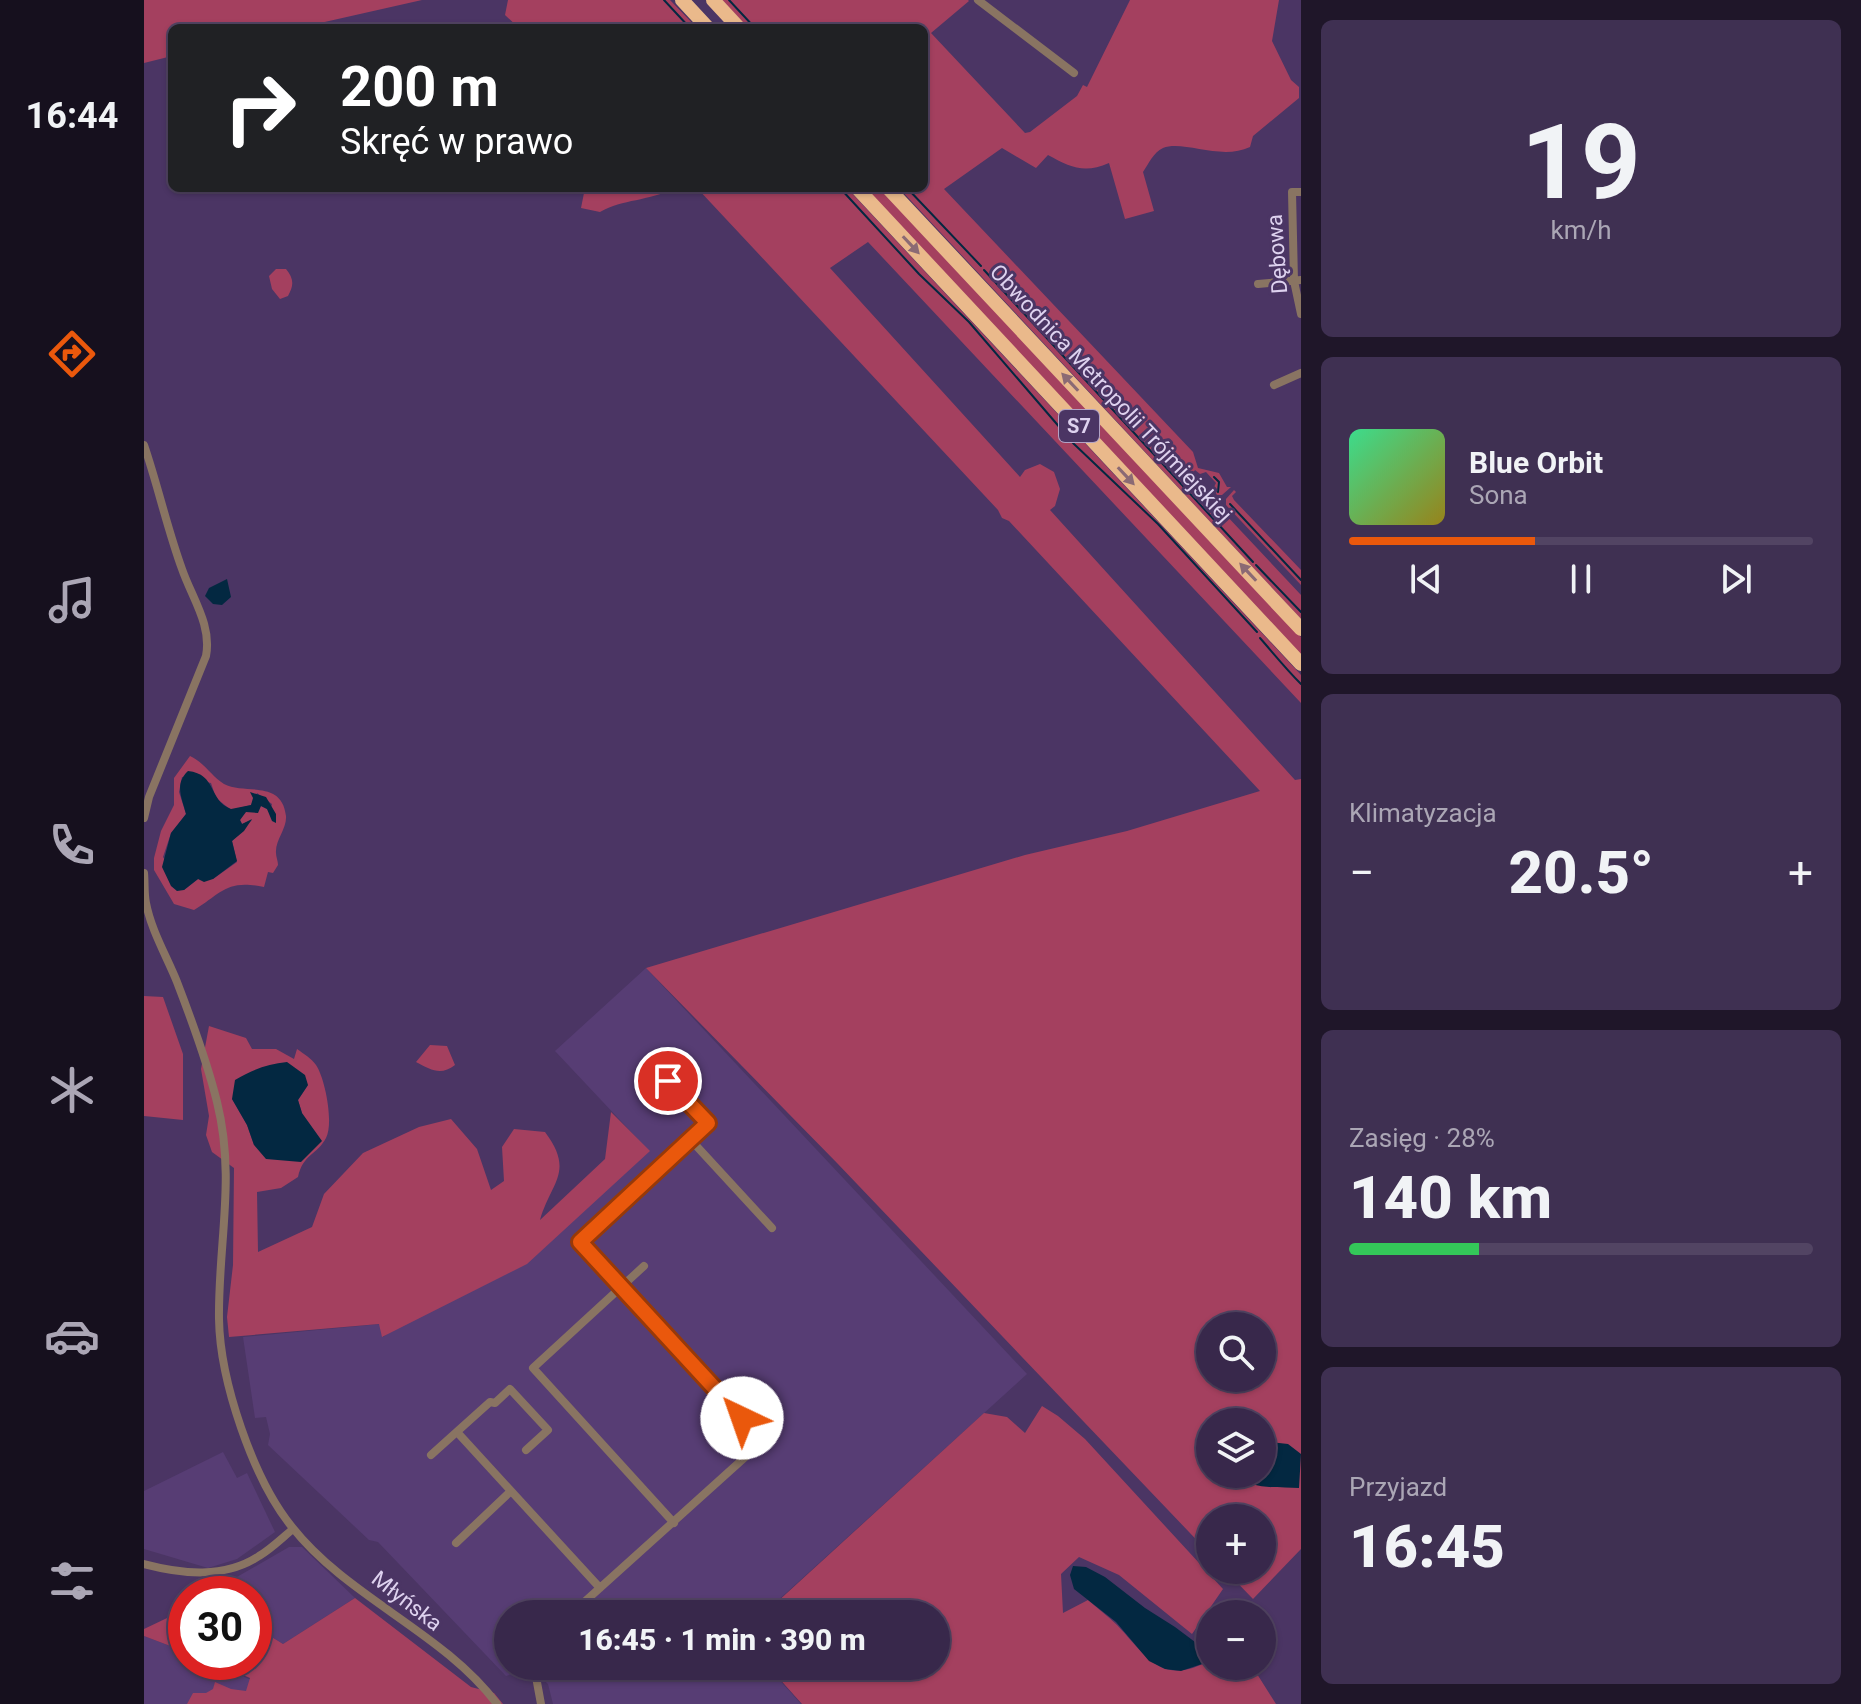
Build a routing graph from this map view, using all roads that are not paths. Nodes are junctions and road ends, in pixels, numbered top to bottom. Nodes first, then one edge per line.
1 (682, 0) edge
2 (713, 0) edge
3 (978, 0) edge
4 (704, 24) edge
5 (735, 24) edge
6 (1074, 73) dead end
7 (861, 192) edge
8 (892, 192) edge
9 (1296, 192) edge
10 (1297, 281) edge
11 (1258, 284) dead end
12 (1301, 314) edge
13 (1301, 373) edge
14 (1274, 385) dead end
15 (144, 445) edge
16 (1301, 629) edge
17 (1301, 664) edge
18 (144, 818) edge
19 (144, 873) edge
20 (668, 1081) dead end
21 (690, 1139) junction
22 (772, 1228) dead end
23 (644, 1266) dead end
24 (621, 1286) junction
25 (457, 1432) junction
26 (526, 1450) dead end
27 (431, 1455) dead end
28 (511, 1491) junction
29 (674, 1523) junction
30 (293, 1529) junction
31 (456, 1543) dead end
32 (144, 1564) edge
33 (600, 1588) junction
34 (587, 1600) edge
35 (537, 1680) edge
36 (497, 1704) edge
37 (541, 1704) edge

1 - 4 highway
2 - 5 highway
3 - 6 street
7 -> 17 highway, Obwodnica Metropolii Trójmiejskiej / S7
16 -> 8 highway, Obwodnica Metropolii Trójmiejskiej / S7
9 - 10 street, Dębowa
10 - 11 street
10 - 12 street, Dębowa
13 - 14 street
15 - 18 street
19 - 30 street, Młyńska
20 - 21 street
21 - 22 street
21 - 24 street
23 - 24 street
24 - 29 street
24 - 29 street
25 - 26 street
25 - 27 street
25 - 28 street
28 - 31 street
28 - 33 street
29 - 33 street
30 - 32 street
30 - 36 street, Młyńska
33 - 34 street
35 - 37 street

